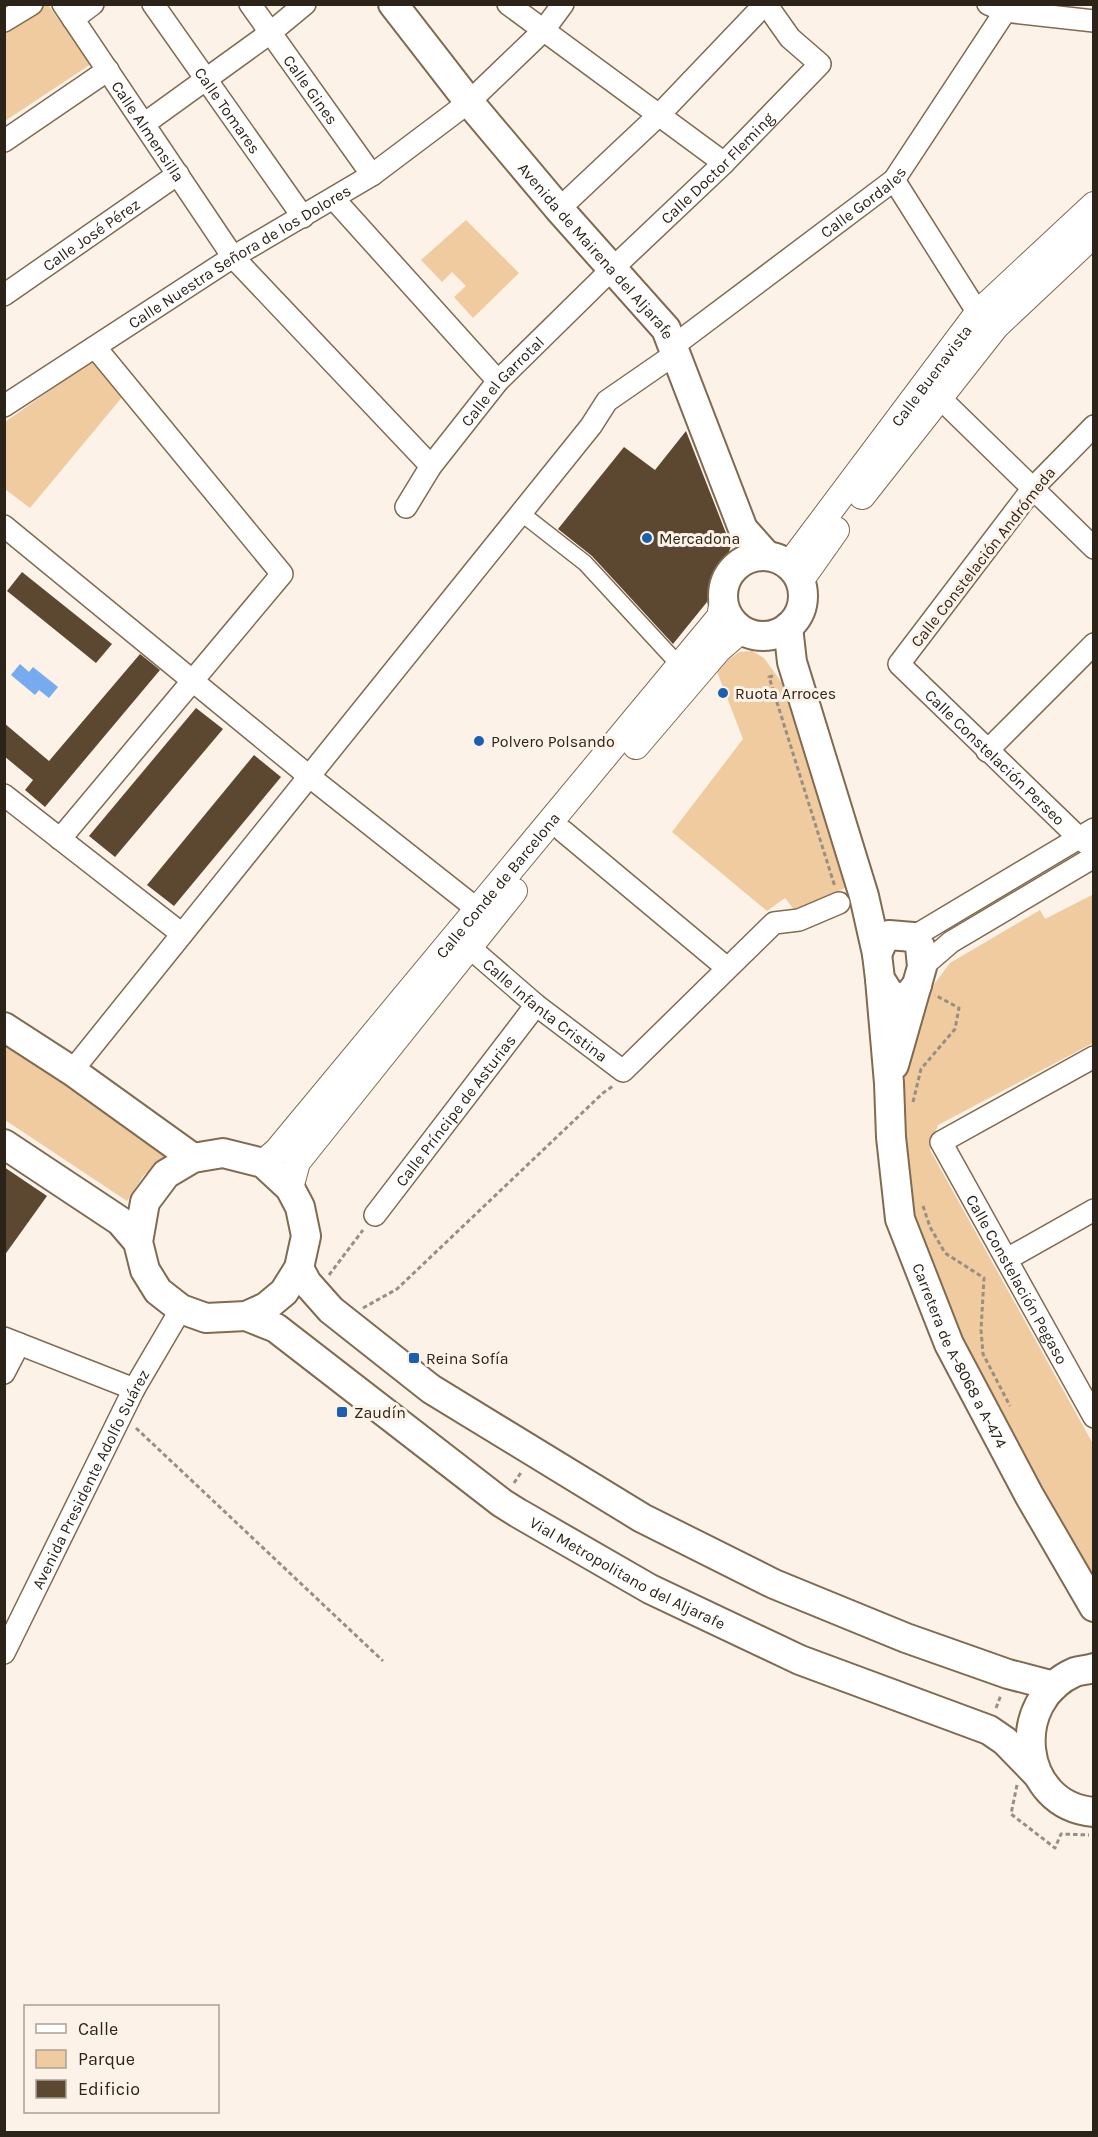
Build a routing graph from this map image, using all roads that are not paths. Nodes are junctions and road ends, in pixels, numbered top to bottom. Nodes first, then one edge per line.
1 (32, 4) edge
2 (93, 4) edge
3 (153, 4) edge
4 (250, 4) edge
5 (305, 4) edge
6 (393, 4) edge
7 (508, 4) edge
8 (563, 4) edge
9 (765, 4) edge
10 (1001, 7) edge
11 (68, 12) edge
12 (4, 21) edge
13 (1094, 21) edge
14 (543, 31) junction
15 (270, 33) junction
16 (108, 70) junction
17 (205, 79) junction
18 (469, 102) junction
19 (660, 114) junction
20 (144, 124) junction
21 (4, 141) edge
22 (724, 163) junction
23 (178, 174) junction
24 (372, 175) junction
25 (894, 180) junction
26 (334, 199) junction
27 (1094, 205) edge
28 (559, 209) junction
29 (303, 217) junction
30 (1094, 234) edge
31 (233, 257) junction
32 (612, 268) junction
33 (4, 295) edge
34 (978, 313) junction
35 (94, 347) junction
36 (674, 351) junction
37 (498, 381) junction
38 (940, 398) junction
39 (4, 406) edge
40 (1094, 426) edge
41 (431, 465) junction
42 (1033, 488) junction
43 (406, 507) dead end
44 (521, 513) junction
45 (4, 526) edge
46 (743, 529) junction
47 (1094, 548) edge
48 (740, 564) junction
49 (785, 568) junction
50 (723, 601) junction
51 (765, 631) junction
52 (1094, 645) edge
53 (899, 664) joint
54 (680, 666) junction
55 (191, 680) junction
56 (987, 752) junction
57 (310, 777) junction
58 (4, 795) edge
59 (563, 831) junction
60 (60, 839) junction
61 (1089, 839) edge
62 (1094, 857) edge
63 (852, 900) junction
64 (477, 909) junction
65 (182, 934) junction
66 (909, 936) junction
67 (469, 947) junction
68 (879, 966) junction
69 (727, 968) junction
70 (924, 982) junction
71 (536, 1005) junction
72 (4, 1026) edge
73 (1094, 1057) edge
74 (72, 1071) junction
75 (889, 1083) junction
76 (4, 1144) edge
77 (193, 1158) junction
78 (263, 1163) junction
79 (290, 1188) junction
80 (1094, 1210) edge
81 (375, 1215) road end
82 (138, 1242) junction
83 (1007, 1259) junction
84 (299, 1268) junction
85 (181, 1309) junction
86 (246, 1316) junction
87 (12, 1341) edge
88 (4, 1373) edge
89 (1085, 1380) edge
90 (134, 1389) junction
91 (1094, 1417) edge
92 (1094, 1607) edge
93 (4, 1653) edge
94 (1094, 1668) edge
95 (1054, 1686) junction
96 (1038, 1775) junction
97 (1094, 1812) edge

1 - 12 street
2 - 11 street
3 - 17 street, Calle Tomares
4 - 15 street, Calle Gines
5 - 15 street
6 - 18 main road, Avenida de Mairena del Aljarafe
7 - 14 street
8 - 14 street, Calle Nuestra Señora de los Dolores
9 - 19 street
9 - 22 street, Calle Doctor Fleming
10 - 13 street
10 - 25 street, Calle Gordales
11 - 16 street, Calle Almensilla
14 - 18 street, Calle Nuestra Señora de los Dolores
14 - 19 street
15 - 17 street
15 - 24 street, Calle Gines
16 - 20 street, Calle Almensilla
16 - 21 street
17 - 20 street
17 - 29 street, Calle Tomares
18 - 24 street, Calle Nuestra Señora de los Dolores
18 - 28 main road, Avenida de Mairena del Aljarafe
19 - 22 street
19 - 28 street
20 - 23 street, Calle Almensilla
22 - 32 street, Calle Doctor Fleming
23 - 31 street, Calle Almensilla
23 - 33 street, Calle José Pérez
24 - 26 street, Calle Nuestra Señora de los Dolores
25 - 34 street
25 - 36 street, Calle Gordales
26 - 29 street, Calle Nuestra Señora de los Dolores
26 - 37 street
27 - 34 street, Calle Buenavista
28 - 32 main road, Avenida de Mairena del Aljarafe
29 - 31 street, Calle Nuestra Señora de los Dolores
30 - 38 street, Calle Buenavista
31 - 35 street, Calle Nuestra Señora de los Dolores
31 - 41 street, Calle Almensilla
32 - 36 main road, Avenida de Mairena del Aljarafe
32 - 37 street, Calle el Garrotal
34 - 49 street, Calle Buenavista
35 - 39 street, Calle Nuestra Señora de los Dolores
35 - 55 street
36 - 44 street, Calle Gordales
36 - 46 main road, Avenida de Mairena del Aljarafe
37 - 41 street, Calle el Garrotal
38 - 42 street
38 - 49 street, Calle Buenavista
40 - 42 street, Calle Constelación Andrómeda
41 - 43 street, Calle el Garrotal
42 - 47 street
42 - 53 street, Calle Constelación Andrómeda
44 - 54 street
44 - 57 street, Calle Gordales
45 - 55 street
46 - 48 main road
46 - 49 main road
48 - 49 main road
48 - 50 main road
49 - 51 main road
50 - 51 main road
50 - 54 street, Calle Conde de Barcelona
51 - 59 street, Calle Conde de Barcelona
51 - 63 main road, Carretera de A-8068 a A-474
52 - 56 street
53 - 56 street, Calle Constelación Perseo
54 - 64 street, Calle Conde de Barcelona
55 - 57 street
55 - 60 street
56 - 61 street, Calle Constelación Perseo
57 - 64 street
57 - 65 street, Calle Gordales
58 - 60 street
59 - 67 street, Calle Conde de Barcelona
59 - 69 street
60 - 65 street
61 - 66 street
62 - 70 street
63 - 66 main road, Carretera de A-8068 a A-474
63 - 68 main road, Carretera de A-8068 a A-474
63 - 69 street
64 - 78 street, Calle Conde de Barcelona
65 - 74 street, Calle Gordales
66 - 68 main road
66 - 70 main road
67 - 71 street, Calle Infanta Cristina
67 - 79 street, Calle Conde de Barcelona
68 - 70 main road
68 - 75 main road, Carretera de A-8068 a A-474
69 - 71 street, Calle Infanta Cristina
70 - 75 main road, Carretera de A-8068 a A-474
71 - 81 street, Calle Príncipe de Asturias
72 - 74 main road
73 - 83 street, Calle Constelación Pegaso
74 - 77 main road
75 - 92 main road, Carretera de A-8068 a A-474
76 - 82 main road, Vial Metropolitano del Aljarafe
77 - 78 main road, Vial Metropolitano del Aljarafe
77 - 82 main road, Vial Metropolitano del Aljarafe
78 - 79 main road, Vial Metropolitano del Aljarafe
79 - 84 main road, Vial Metropolitano del Aljarafe
80 - 83 street
82 - 85 main road, Vial Metropolitano del Aljarafe
83 - 89 street, Calle Constelación Pegaso
84 - 86 main road, Vial Metropolitano del Aljarafe
84 - 95 main road
85 - 86 main road, Vial Metropolitano del Aljarafe
85 - 90 street, Avenida Presidente Adolfo Suárez
86 - 96 main road, Vial Metropolitano del Aljarafe
87 - 88 street
87 - 90 street
89 - 91 street, Calle Constelación Pegaso
90 - 93 street, Avenida Presidente Adolfo Suárez
94 - 95 main road, Vial Metropolitano del Aljarafe
95 - 96 main road, Vial Metropolitano del Aljarafe
96 - 97 main road, Vial Metropolitano del Aljarafe

